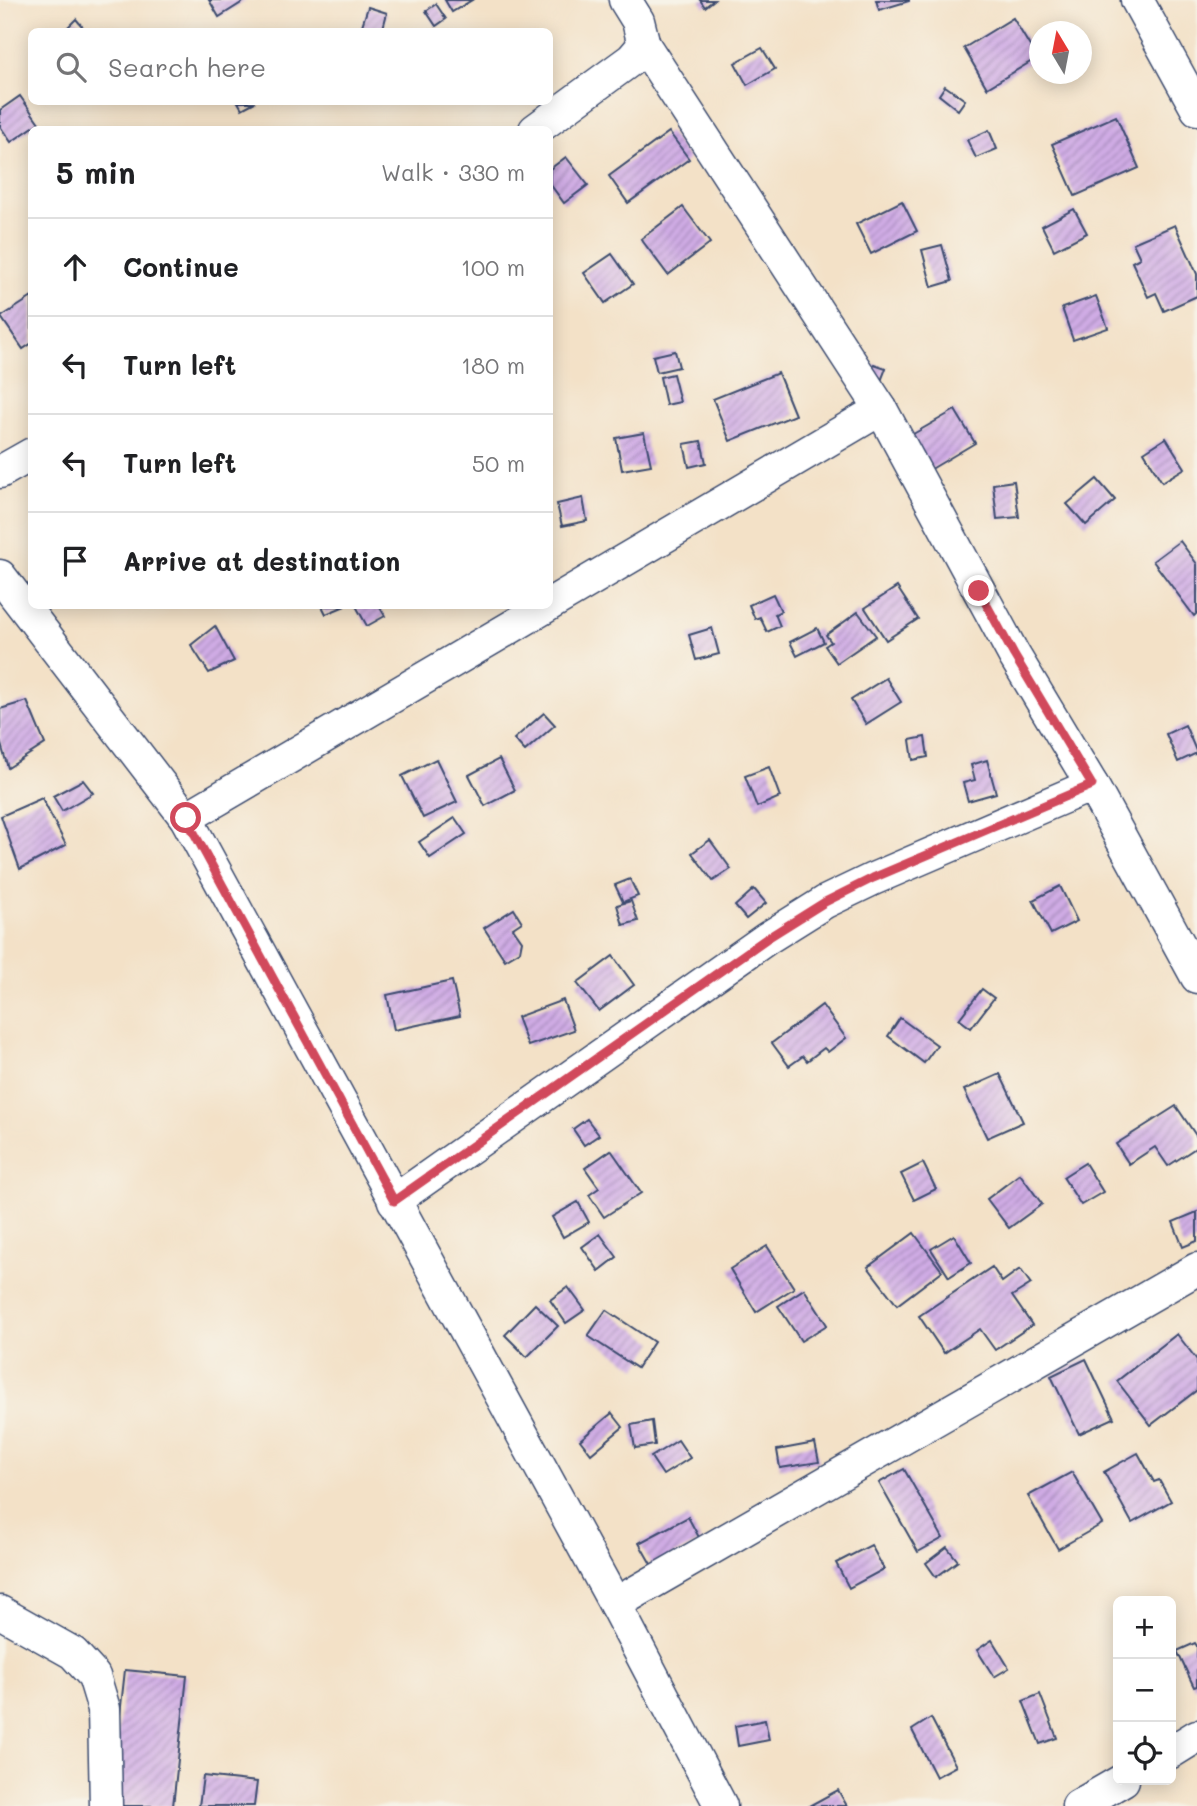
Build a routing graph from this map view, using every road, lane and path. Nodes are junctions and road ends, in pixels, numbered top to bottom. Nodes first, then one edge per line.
1 (625, 0) edge
2 (1137, 0) edge
3 (645, 45) junction
4 (1197, 109) edge
5 (540, 126) edge
6 (881, 409) junction
7 (28, 456) edge
8 (0, 472) edge
9 (0, 576) edge
10 (553, 602) edge
11 (541, 609) edge
12 (1092, 785) junction
13 (186, 818) junction
14 (1197, 977) edge
15 (394, 1201) junction
16 (1197, 1269) edge
17 (615, 1604) junction
18 (0, 1612) edge
19 (1197, 1737) edge
20 (1176, 1749) edge
21 (1114, 1785) edge
22 (106, 1806) edge
23 (721, 1806) edge
24 (1078, 1806) edge

1 - 3 street
2 - 4 street
3 - 5 street
3 - 6 street
6 - 10 street
6 - 12 street
7 - 8 street
9 - 13 street
11 - 13 street
12 - 14 street
12 - 15 street
13 - 15 street
15 - 17 street
16 - 17 street
17 - 23 street
18 - 22 street
19 - 20 street
21 - 24 street

